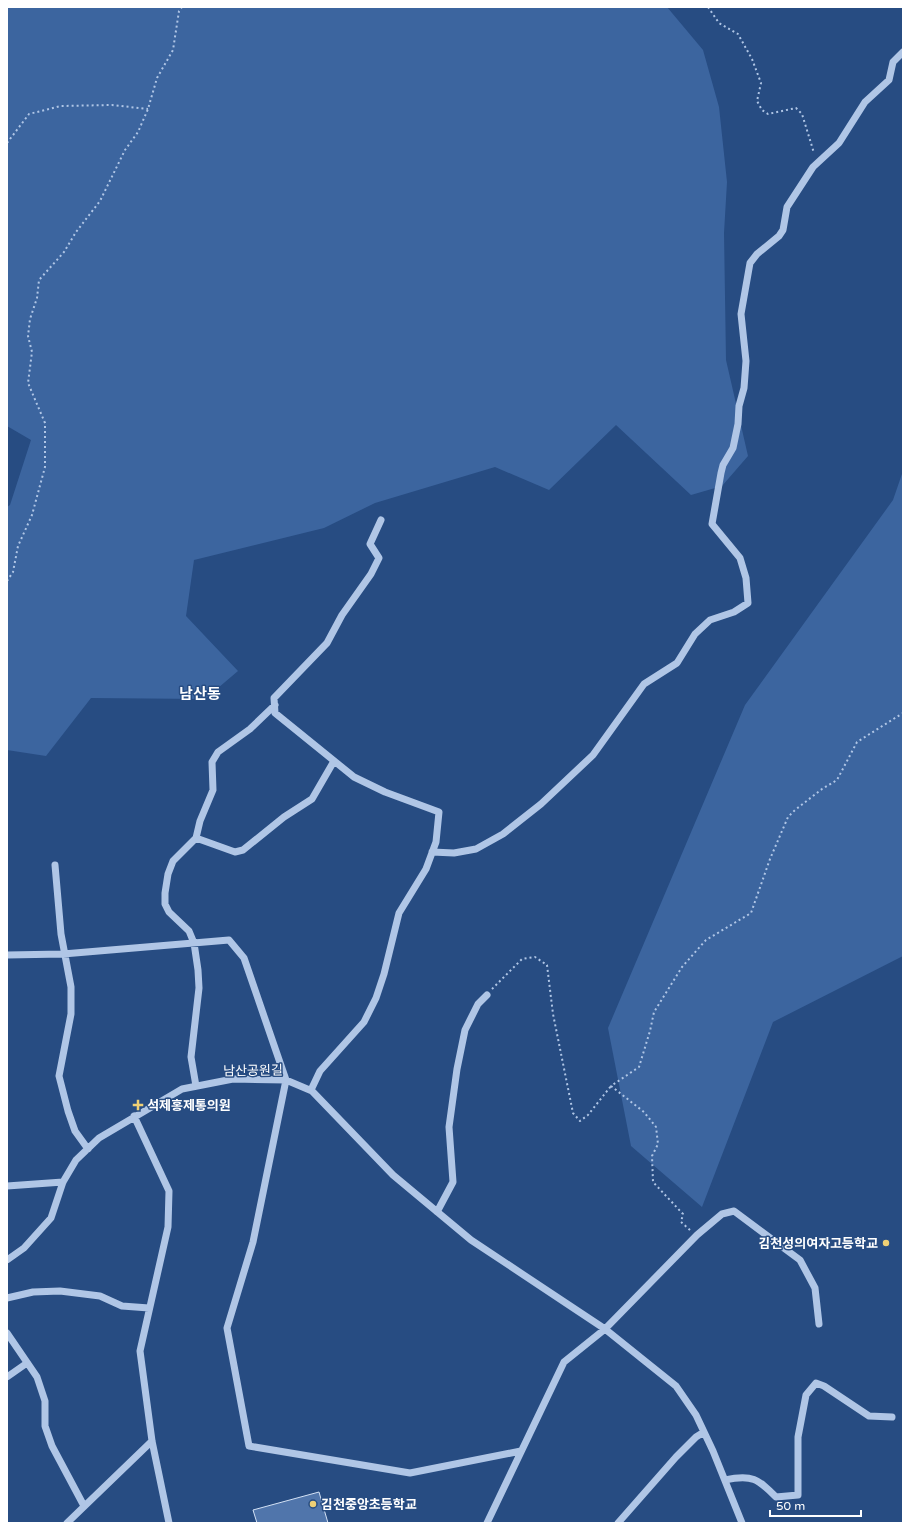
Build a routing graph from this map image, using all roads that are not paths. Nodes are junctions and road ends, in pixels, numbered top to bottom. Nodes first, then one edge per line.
1 (903, 52) edge
2 (381, 520) dead end
3 (275, 705) junction
4 (334, 761) junction
5 (196, 838) junction
6 (432, 852) junction
7 (55, 865) dead end
8 (194, 943) junction
9 (63, 954) junction
10 (7, 955) edge
11 (487, 995) road end
12 (286, 1080) junction
13 (196, 1086) junction
14 (312, 1091) junction
15 (134, 1116) junction
16 (88, 1149) junction
17 (63, 1182) junction
18 (7, 1186) edge
19 (437, 1212) junction
20 (7, 1260) edge
21 (7, 1298) edge
22 (149, 1308) junction
23 (819, 1324) dead end
24 (605, 1330) junction
25 (7, 1333) edge
26 (27, 1363) junction
27 (7, 1377) edge
28 (892, 1417) dead end
29 (704, 1432) junction
30 (152, 1441) junction
31 (521, 1451) junction
32 (725, 1480) junction
33 (84, 1506) junction
34 (168, 1522) edge
35 (67, 1523) edge
36 (487, 1523) edge
37 (618, 1523) edge
38 (742, 1523) edge

1 - 6 street
2 - 3 street
3 - 4 street
3 - 5 street
4 - 5 street
4 - 6 street
5 - 8 street
6 - 14 street
7 - 9 street
8 - 9 street
8 - 12 street
8 - 13 street
9 - 10 street
9 - 16 street
11 - 19 street
12 - 13 street, 남산공원길
12 - 14 street, 남산공원길
12 - 31 street
13 - 15 street, 남산공원길
14 - 19 street
15 - 16 street, 남산공원길
15 - 22 street
16 - 17 street, 남산공원길
17 - 18 street
17 - 20 street, 남산공원길
19 - 24 street
21 - 22 street
22 - 30 street
23 - 24 street
24 - 29 street
24 - 31 street
25 - 26 street
26 - 27 street
26 - 33 street
28 - 32 street
29 - 32 street
29 - 37 street
30 - 33 street
30 - 34 street
31 - 36 street
32 - 38 street
33 - 35 street

